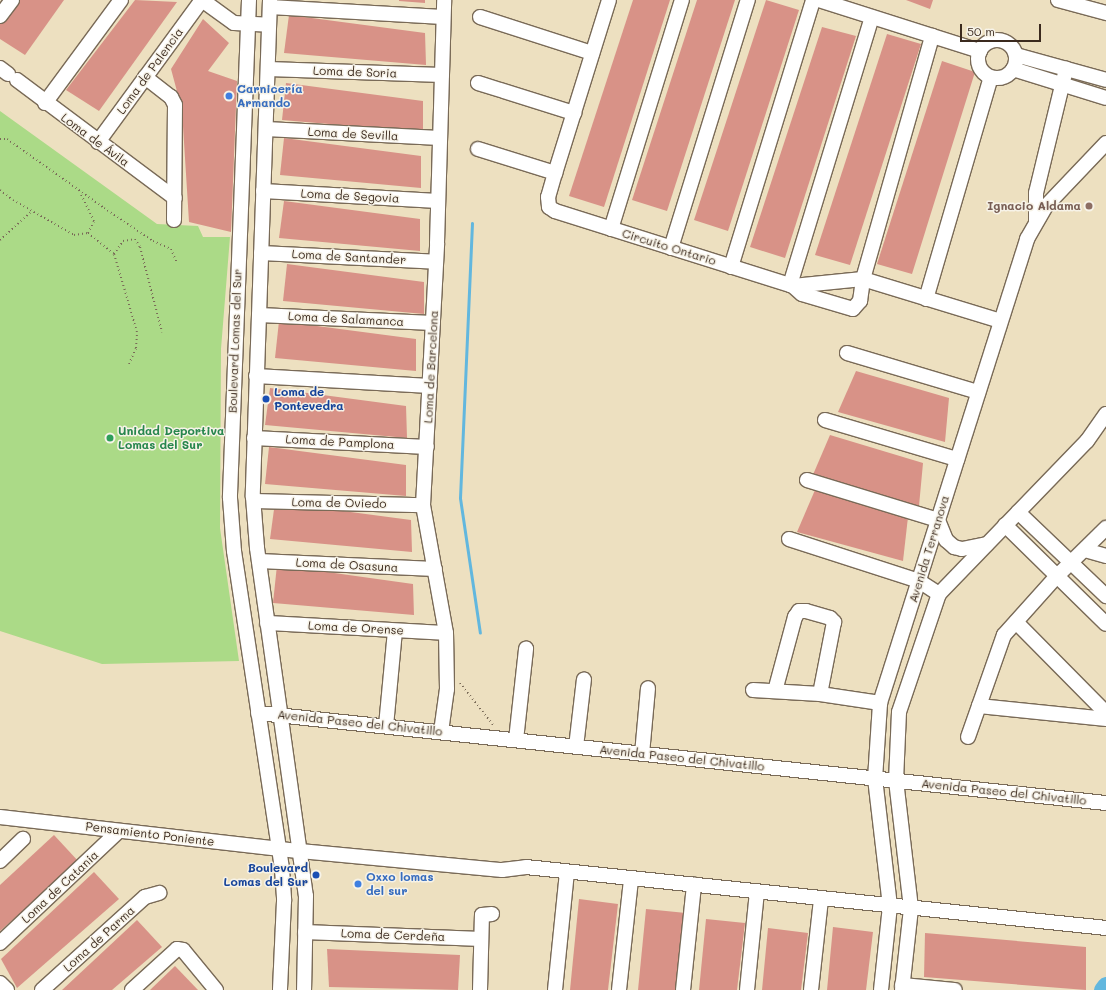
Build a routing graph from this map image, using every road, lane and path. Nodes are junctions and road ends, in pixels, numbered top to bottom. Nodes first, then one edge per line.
1 (12, 0) edge
2 (121, 0) edge
3 (202, 0) edge
4 (249, 0) edge
5 (444, 0) edge
6 (609, 0) edge
7 (682, 0) edge
8 (748, 0) edge
9 (813, 0) edge
10 (819, 0) edge
11 (1058, 0) edge
12 (270, 3) edge
13 (1106, 13) edge
14 (0, 16) edge
15 (443, 17) junction
16 (480, 17) dead end
17 (872, 17) junction
18 (248, 24) junction
19 (269, 25) junction
20 (932, 36) junction
21 (980, 51) junction
22 (592, 53) junction
23 (1014, 62) junction
24 (268, 69) junction
25 (1066, 69) junction
26 (8, 74) edge
27 (442, 75) junction
28 (145, 77) junction
29 (991, 77) junction
30 (1106, 80) edge
31 (478, 83) dead end
32 (1062, 84) junction
33 (1106, 98) edge
34 (45, 103) junction
35 (574, 113) junction
36 (266, 129) junction
37 (440, 138) junction
38 (0, 139) edge
39 (98, 142) junction
40 (1106, 143) edge
41 (478, 149) dead end
42 (555, 173) junction
43 (0, 190) edge
44 (263, 191) junction
45 (80, 192) dead end
46 (175, 198) junction
47 (438, 201) junction
48 (32, 211) junction
49 (174, 220) dead end
50 (1036, 221) junction
51 (611, 229) junction
52 (88, 233) junction
53 (0, 240) edge
54 (671, 248) junction
55 (261, 253) junction
56 (114, 254) junction
57 (436, 262) junction
58 (177, 263) dead end
59 (731, 267) junction
60 (863, 279) junction
61 (792, 286) junction
62 (926, 299) junction
63 (259, 315) junction
64 (1000, 321) junction
65 (433, 323) junction
66 (162, 332) dead end
67 (235, 346) junction
68 (258, 346) junction
69 (847, 354) dead end
70 (129, 364) dead end
71 (256, 376) junction
72 (430, 386) junction
73 (978, 392) junction
74 (1106, 414) edge
75 (825, 420) dead end
76 (1101, 431) edge
77 (254, 438) junction
78 (427, 447) junction
79 (957, 459) junction
80 (807, 480) dead end
81 (254, 502) junction
82 (424, 505) junction
83 (1018, 512) junction
84 (938, 520) junction
85 (1006, 525) junction
86 (1106, 528) edge
87 (789, 539) dead end
88 (987, 544) junction
89 (1085, 550) junction
90 (1106, 556) edge
91 (259, 561) junction
92 (1071, 563) junction
93 (434, 569) junction
94 (1057, 576) junction
95 (919, 581) junction
96 (939, 594) junction
97 (1106, 596) edge
98 (1016, 622) junction
99 (267, 623) junction
100 (1106, 624) edge
101 (395, 630) junction
102 (446, 633) junction
103 (526, 649) dead end
104 (447, 666) junction
105 (584, 679) dead end
106 (648, 688) dead end
107 (754, 690) dead end
108 (775, 692) junction
109 (820, 694) junction
110 (880, 703) junction
111 (978, 706) junction
112 (258, 713) junction
113 (1106, 713) edge
114 (280, 715) junction
115 (1106, 719) edge
116 (386, 726) junction
117 (441, 732) junction
118 (968, 737) dead end
119 (510, 740) junction
120 (576, 746) junction
121 (642, 754) junction
122 (875, 779) junction
123 (896, 781) junction
124 (1106, 803) edge
125 (0, 817) edge
126 (120, 831) junction
127 (23, 839) dead end
128 (278, 849) junction
129 (300, 852) junction
130 (0, 861) edge
131 (567, 872) junction
132 (631, 879) junction
133 (694, 885) junction
134 (757, 892) junction
135 (159, 893) dead end
136 (820, 899) junction
137 (890, 906) junction
138 (911, 908) junction
139 (492, 914) dead end
140 (1106, 928) edge
141 (305, 932) junction
142 (481, 939) junction
143 (0, 943) edge
144 (0, 983) edge
145 (902, 987) edge
146 (6, 990) edge
147 (42, 990) edge
148 (132, 990) edge
149 (216, 990) edge
150 (280, 990) edge
151 (304, 990) edge
152 (480, 990) edge
153 (555, 990) edge
154 (619, 990) edge
155 (683, 990) edge
156 (747, 990) edge
157 (811, 990) edge
158 (881, 990) edge
159 (955, 990) edge

1 - 14 street
2 - 34 street
3 - 18 street
3 - 28 street, Loma de Palencia
4 - 18 street, Boulevard Lomas del Sur
5 - 15 street, Loma de Barcelona
6 - 22 street, Circuito Ontario
7 - 51 street
8 - 54 street
9 - 59 street
10 - 17 street
11 - 13 street
12 - 15 street
12 - 19 street, Boulevard Lomas del Sur
15 - 27 street, Loma de Barcelona
16 - 22 street
17 - 20 street
17 - 61 street
18 - 19 street
18 - 67 street, Boulevard Lomas del Sur
19 - 24 street, Boulevard Lomas del Sur
20 - 21 street
20 - 60 street
21 - 23 street
21 - 29 street
22 - 35 street, Circuito Ontario
23 - 25 street
23 - 29 street
23 - 32 street
24 - 27 street, Loma de Soria
24 - 36 street, Boulevard Lomas del Sur
25 - 30 street
25 - 32 street
26 - 34 street, Loma de Ávila
27 - 37 street, Loma de Barcelona
28 - 39 street, Loma de Palencia
28 - 46 street
29 - 62 street
31 - 35 street
32 - 33 street
32 - 50 street
34 - 39 street, Loma de Ávila
35 - 42 street, Circuito Ontario
36 - 37 street, Loma de Sevilla
36 - 44 street, Boulevard Lomas del Sur
37 - 47 street, Loma de Barcelona
38 - 58 path
39 - 46 street, Loma de Ávila
40 - 50 street, Avenida Terranova
41 - 42 street
42 - 51 street, Circuito Ontario
43 - 48 path
44 - 47 street, Loma de Segovia
44 - 55 street, Boulevard Lomas del Sur
45 - 52 path
46 - 49 street
47 - 57 street, Loma de Barcelona
48 - 52 path
48 - 53 path
50 - 64 street, Avenida Terranova
51 - 54 street, Circuito Ontario
52 - 56 path
54 - 59 street, Circuito Ontario
55 - 57 street, Loma de Santander
55 - 63 street, Boulevard Lomas del Sur
56 - 66 path
56 - 70 path
57 - 65 street, Loma de Barcelona
59 - 61 street, Circuito Ontario
60 - 61 street, Circuito Ontario
60 - 61 street
60 - 62 street, Circuito Ontario
62 - 64 street, Circuito Ontario
63 - 65 street, Loma de Salamanca
63 - 68 street, Boulevard Lomas del Sur
64 - 73 street, Avenida Terranova
65 - 72 street, Loma de Barcelona
67 - 68 street
67 - 112 street, Boulevard Lomas del Sur
68 - 71 street, Boulevard Lomas del Sur
69 - 73 street
71 - 72 street
71 - 77 street, Boulevard Lomas del Sur
72 - 78 street, Loma de Barcelona
73 - 79 street, Avenida Terranova
74 - 76 street, Avenida Terranova
75 - 79 street
76 - 83 street, Avenida Terranova
77 - 78 street, Loma de Pamplona
77 - 81 street, Boulevard Lomas del Sur
78 - 82 street, Loma de Barcelona
79 - 84 street, Avenida Terranova
80 - 84 street
81 - 82 street, Loma de Oviedo
81 - 91 street, Boulevard Lomas del Sur
82 - 93 street, Loma de Barcelona
83 - 85 street, Avenida Terranova
83 - 92 street
84 - 88 street
84 - 95 street, Avenida Terranova
85 - 88 street, Avenida Terranova
85 - 94 street
86 - 89 street
87 - 95 street
88 - 96 street, Avenida Terranova
89 - 90 street
89 - 92 street
91 - 93 street, Loma de Osasuna
91 - 99 street, Boulevard Lomas del Sur
92 - 94 street
92 - 97 street
93 - 102 street, Loma de Barcelona
94 - 98 street
94 - 100 street
95 - 96 street
95 - 110 street, Avenida Terranova
96 - 123 street, Avenida Terranova
98 - 111 street
98 - 113 street
99 - 101 street, Loma de Orense
99 - 114 street, Boulevard Lomas del Sur
101 - 102 street, Loma de Orense
101 - 116 street
102 - 104 street, Loma de Barcelona
103 - 119 street
104 - 117 street, Loma de Barcelona
104 - 119 path
105 - 120 street
106 - 121 street
107 - 108 street
108 - 109 street
108 - 109 street
109 - 110 street
110 - 122 street, Avenida Terranova
111 - 115 street
111 - 118 street
112 - 114 street, Avenida Paseo del Chivatillo
112 - 128 street, Boulevard Lomas del Sur
114 - 116 street, Avenida Paseo del Chivatillo
114 - 129 street, Boulevard Lomas del Sur
116 - 117 street, Avenida Paseo del Chivatillo
117 - 119 street, Avenida Paseo del Chivatillo
119 - 120 street, Avenida Paseo del Chivatillo
120 - 121 street, Avenida Paseo del Chivatillo
121 - 122 street, Avenida Paseo del Chivatillo
122 - 123 street, Avenida Paseo del Chivatillo
122 - 137 street, Avenida Terranova
123 - 124 street, Avenida Paseo del Chivatillo
123 - 138 street, Avenida Terranova
125 - 126 street, Pensamiento Poniente
126 - 128 street, Pensamiento Poniente
126 - 143 street, Loma de Catania
127 - 130 street
128 - 129 street, Pensamiento Poniente
128 - 150 street, Boulevard Lomas del Sur
129 - 131 street
129 - 141 street, Boulevard Lomas del Sur
131 - 132 street
131 - 153 street
132 - 133 street
132 - 154 street
133 - 134 street
133 - 155 street
134 - 136 street
134 - 156 street
135 - 147 street, Loma de Parma
136 - 137 street
136 - 157 street
137 - 138 street
137 - 158 street, Avenida Terranova
138 - 140 street
138 - 145 street, Avenida Terranova
139 - 142 street
141 - 142 street, Loma de Cerdeña
141 - 151 street, Boulevard Lomas del Sur
142 - 152 street
144 - 146 street
145 - 159 street
148 - 149 street

